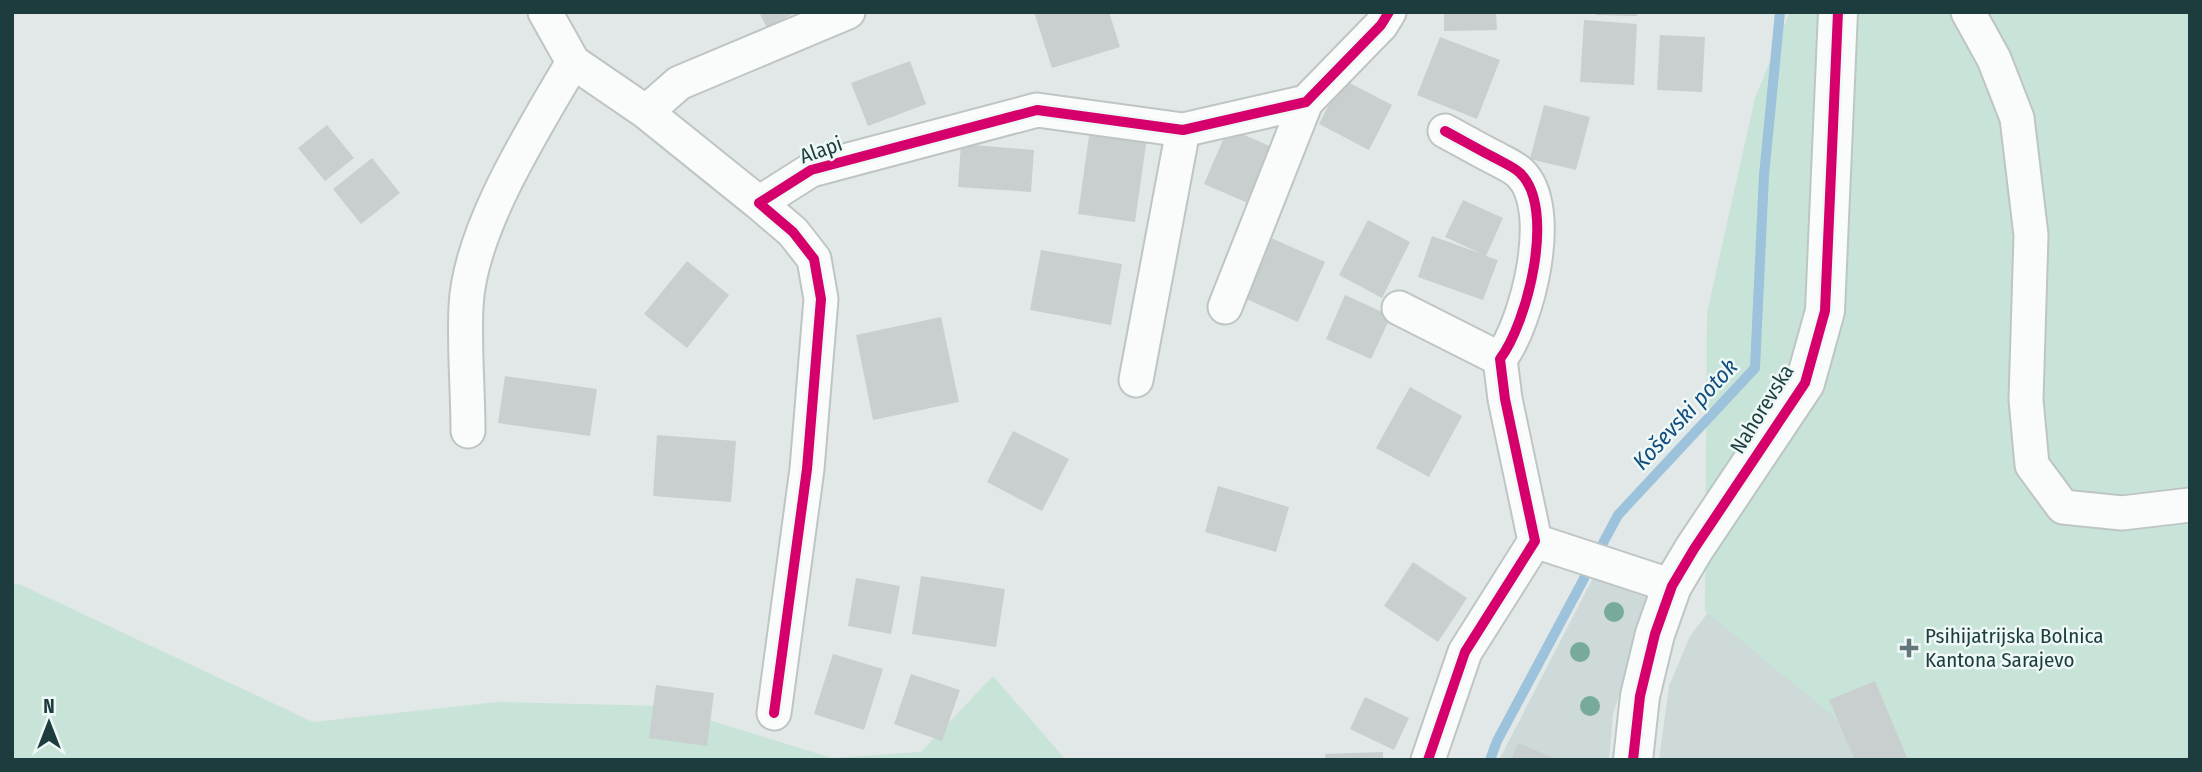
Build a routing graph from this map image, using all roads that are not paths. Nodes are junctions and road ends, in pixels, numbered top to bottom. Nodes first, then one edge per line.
1 (545, 12) edge
2 (848, 12) edge
3 (1389, 12) edge
4 (1838, 12) edge
5 (1968, 12) edge
6 (573, 62) junction
7 (1306, 102) junction
8 (646, 112) junction
9 (1183, 130) junction
10 (1445, 131) dead end
11 (759, 203) junction
12 (1225, 307) dead end
13 (1399, 308) dead end
14 (1500, 359) junction
15 (1136, 380) dead end
16 (468, 431) dead end
17 (2190, 505) edge
18 (1535, 541) junction
19 (1672, 586) junction
20 (774, 713) dead end
21 (1428, 760) edge
22 (1633, 760) edge

1 - 6 street
2 - 8 street
3 - 7 street
4 - 19 street, Nahorevska
5 - 17 street
6 - 8 street
6 - 16 street
7 - 9 street, Alapi
7 - 12 street
8 - 11 street
9 - 11 street, Alapi
9 - 15 street
10 - 14 street
11 - 20 street
13 - 14 street
14 - 18 street
18 - 19 street
18 - 21 street
19 - 22 street, Nahorevska

